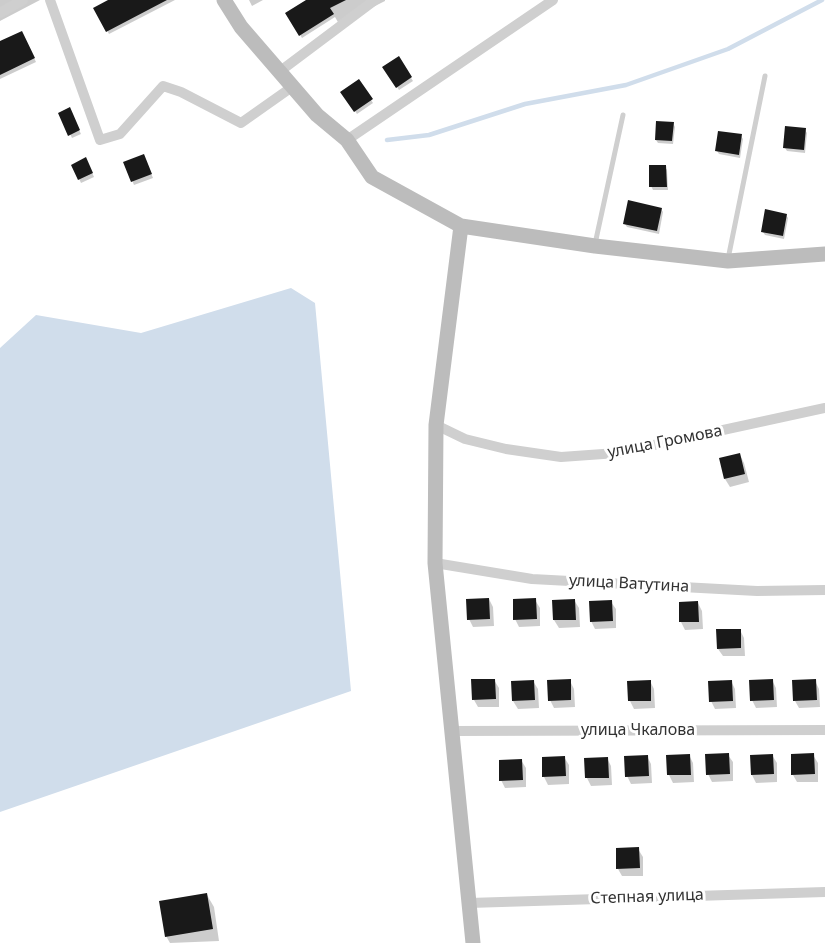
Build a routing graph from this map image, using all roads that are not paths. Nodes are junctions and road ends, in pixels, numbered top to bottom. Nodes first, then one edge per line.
1 (23, 0) edge
2 (50, 0) edge
3 (225, 0) edge
4 (375, 0) edge
5 (553, 0) edge
6 (0, 13) edge
7 (279, 72) junction
8 (765, 76) dead end
9 (292, 87) junction
10 (623, 115) dead end
11 (347, 140) junction
12 (461, 226) junction
13 (595, 246) junction
14 (825, 254) edge
15 (728, 261) junction
16 (825, 408) edge
17 (436, 425) junction
18 (435, 563) junction
19 (825, 590) edge
20 (452, 730) junction
21 (825, 730) edge
22 (825, 892) edge
23 (469, 903) junction
24 (472, 943) edge

1 - 6 street
2 - 9 street
3 - 7 street
4 - 7 street
5 - 11 street
7 - 9 street
8 - 15 lane
9 - 11 street
10 - 13 lane
11 - 12 street
12 - 13 street
12 - 17 street
13 - 15 street
14 - 15 street
16 - 17 street, улица Громова
17 - 18 street
18 - 19 street, улица Ватутина
18 - 20 street
20 - 21 street, улица Чкалова
20 - 23 street
22 - 23 street, Степная улица
23 - 24 street

